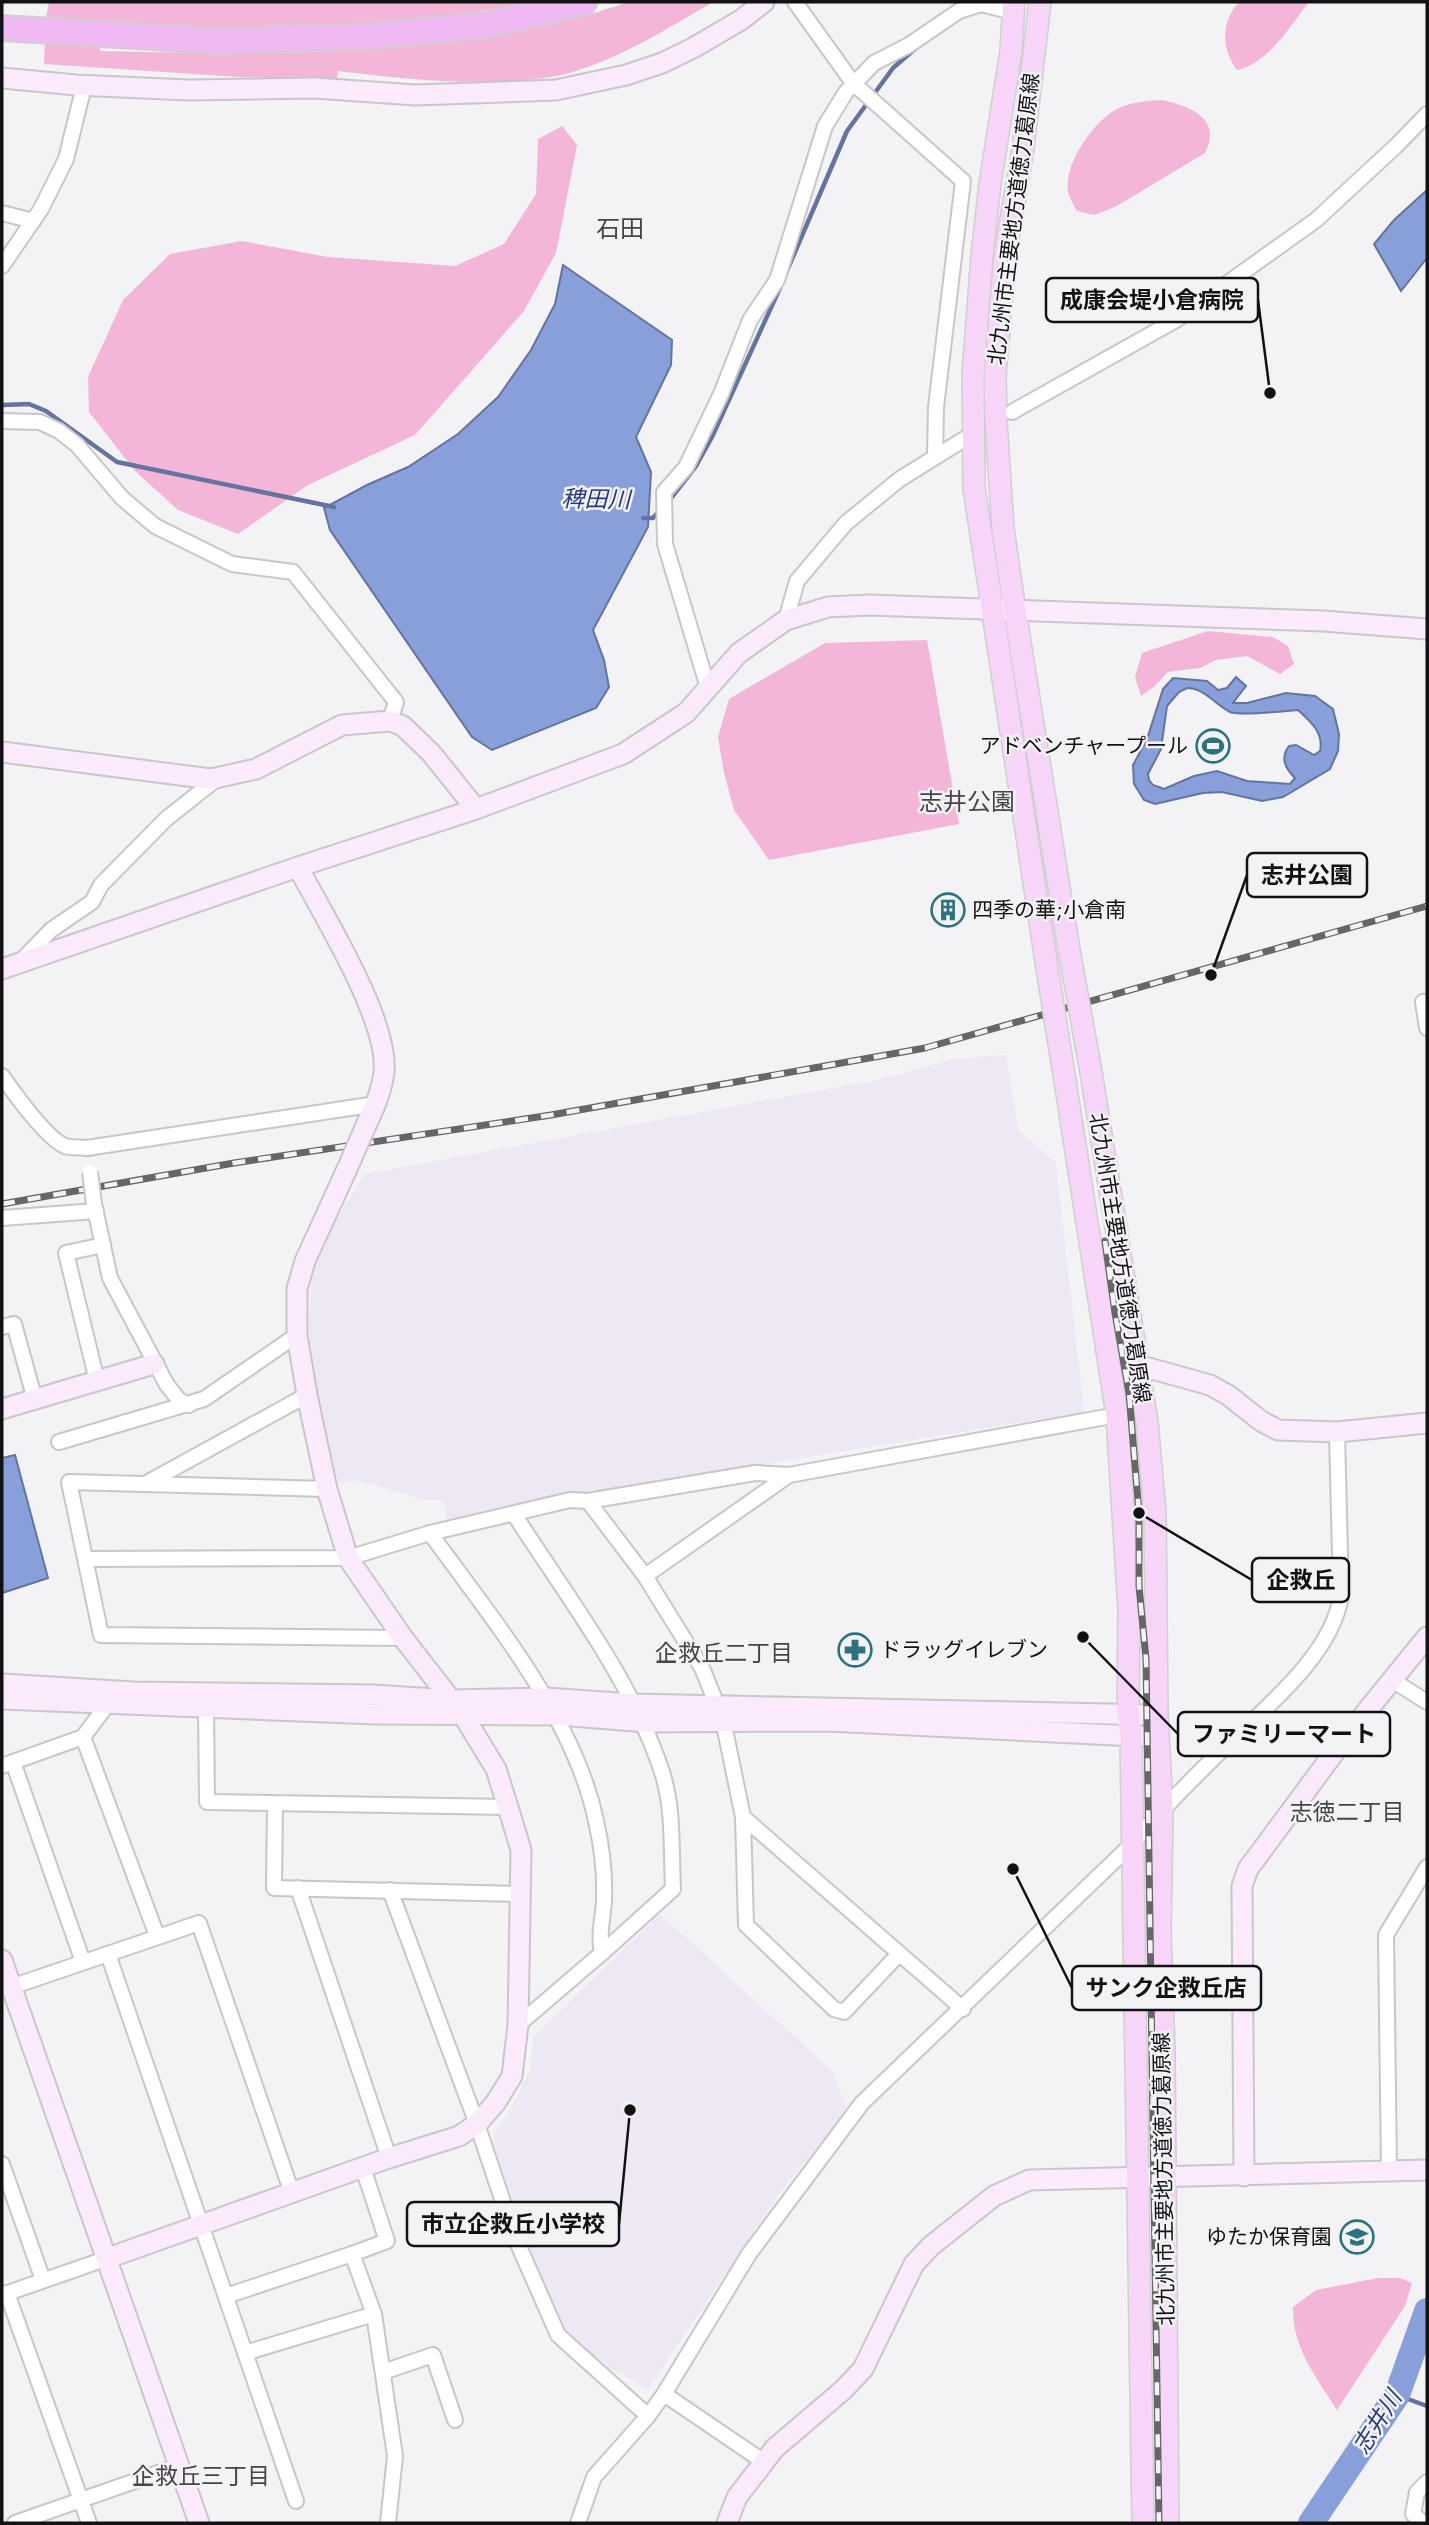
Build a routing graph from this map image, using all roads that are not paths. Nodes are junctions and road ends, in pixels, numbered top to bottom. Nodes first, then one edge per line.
1 (584, 2) edge
2 (764, 2) edge
3 (795, 2) edge
4 (1040, 2) edge
5 (1013, 7) edge
6 (2, 29) edge
7 (2, 78) edge
8 (853, 83) junction
9 (84, 86) junction
10 (1427, 114) edge
11 (2, 214) edge
12 (33, 221) junction
13 (2, 266) edge
14 (1012, 412) dead end
15 (2, 421) edge
16 (966, 438) dead end
17 (935, 456) junction
18 (991, 610) junction
19 (1015, 611) junction
20 (786, 620) junction
21 (1427, 629) edge
22 (708, 688) junction
23 (390, 721) junction
24 (2, 752) edge
25 (220, 777) junction
26 (476, 809) junction
27 (298, 867) junction
28 (11, 966) edge
29 (1423, 1002) dead end
30 (1427, 1028) edge
31 (2, 1076) edge
32 (376, 1104) junction
33 (87, 1148) junction
34 (95, 1208) junction
35 (2, 1218) edge
36 (103, 1245) junction
37 (2, 1327) edge
38 (297, 1335) junction
39 (154, 1364) junction
40 (1138, 1366) junction
41 (97, 1381) junction
42 (307, 1395) junction
43 (35, 1400) junction
44 (189, 1405) junction
45 (2, 1409) edge
46 (1117, 1415) junction
47 (1427, 1423) edge
48 (1337, 1432) junction
49 (59, 1442) dead end
50 (789, 1475) junction
51 (146, 1484) junction
52 (327, 1489) junction
53 (588, 1501) junction
54 (514, 1514) junction
55 (430, 1533) junction
56 (348, 1558) junction
57 (86, 1559) junction
58 (645, 1576) junction
59 (1427, 1637) edge
60 (403, 1638) junction
61 (1392, 1680) junction
62 (2, 1684) edge
63 (2, 1699) edge
64 (1427, 1702) edge
65 (107, 1705) junction
66 (206, 1707) junction
67 (550, 1707) junction
68 (457, 1708) junction
69 (637, 1713) junction
70 (720, 1713) junction
71 (1128, 1713) junction
72 (1157, 1715) junction
73 (1131, 1736) junction
74 (83, 1737) junction
75 (1157, 1737) junction
76 (7, 1764) edge
77 (275, 1804) junction
78 (508, 1807) junction
79 (1162, 1809) junction
80 (743, 1817) junction
81 (1132, 1844) junction
82 (1427, 1867) edge
83 (298, 1888) junction
84 (390, 1890) junction
85 (520, 1894) junction
86 (157, 1936) junction
87 (602, 1953) junction
88 (108, 1954) junction
89 (899, 1954) junction
90 (2, 1960) edge
91 (83, 1962) junction
92 (11, 1987) junction
93 (963, 2008) junction
94 (518, 2025) junction
95 (477, 2124) junction
96 (389, 2158) junction
97 (2, 2164) edge
98 (363, 2168) junction
99 (1427, 2170) edge
100 (1389, 2171) junction
101 (1165, 2176) junction
102 (1244, 2176) junction
103 (1138, 2179) junction
104 (292, 2193) junction
105 (7, 2196) edge
106 (201, 2225) junction
107 (352, 2255) junction
108 (108, 2258) junction
109 (43, 2280) junction
110 (5, 2294) edge
111 (226, 2296) junction
112 (374, 2314) junction
113 (245, 2353) junction
114 (383, 2372) junction
115 (664, 2394) junction
116 (648, 2416) junction
117 (455, 2420) dead end
118 (764, 2462) junction
119 (178, 2466) junction
120 (1427, 2482) edge
121 (81, 2500) junction
122 (296, 2501) dead end
123 (15, 2523) edge
124 (89, 2523) edge
125 (199, 2523) edge
126 (388, 2523) edge
127 (578, 2523) edge
128 (727, 2523) edge
129 (1143, 2523) edge
130 (1168, 2523) edge
131 (1423, 2523) edge

1 - 6 highway
2 - 9 street
3 - 8 street
4 - 19 main road, 北九州市主要地方道徳力葛原線
5 - 8 street
5 - 18 main road, 北九州市主要地方道徳力葛原線
7 - 9 street
8 - 17 street
8 - 22 street
9 - 12 street
10 - 14 street
11 - 12 street
12 - 13 street
15 - 23 street
16 - 17 street
17 - 20 street
18 - 19 street
18 - 20 street
18 - 46 main road, 北九州市主要地方道徳力葛原線, bridge
19 - 21 street
19 - 40 main road, 北九州市主要地方道徳力葛原線, bridge
20 - 22 street
22 - 26 street
23 - 25 street
23 - 26 street
24 - 25 street
25 - 28 street
26 - 27 street
27 - 28 street
27 - 32 street
29 - 30 street
31 - 33 street
32 - 33 street
32 - 38 street, bridge
33 - 34 street, bridge
34 - 35 street
34 - 36 street
36 - 39 street
36 - 41 street
37 - 43 street
38 - 42 street
38 - 44 street
39 - 41 street
39 - 44 street
40 - 48 street
40 - 72 main road, 北九州市主要地方道徳力葛原線
41 - 43 street
42 - 51 street
42 - 52 street
43 - 45 street
44 - 49 street
46 - 50 street
46 - 71 main road, 北九州市主要地方道徳力葛原線
47 - 48 street
48 - 79 street
50 - 53 street
50 - 58 street
51 - 52 street
51 - 57 street
52 - 56 street
53 - 54 street
53 - 58 street
54 - 55 street
54 - 69 street
55 - 56 street
55 - 67 street
56 - 57 street
56 - 60 street
57 - 60 street
58 - 70 street
59 - 61 street
60 - 68 street
61 - 64 street
61 - 102 street
62 - 68 street
63 - 65 street
65 - 66 street
65 - 74 street
66 - 68 street
66 - 77 street
67 - 68 street
67 - 69 street
67 - 87 street
68 - 78 street
69 - 70 street
69 - 87 street
70 - 71 street
70 - 73 street
70 - 80 street
71 - 72 street
71 - 73 main road, 北九州市主要地方道徳力葛原線
72 - 75 main road, 北九州市主要地方道徳力葛原線
73 - 75 street
73 - 81 main road, 北九州市主要地方道徳力葛原線
74 - 76 street
74 - 86 street
75 - 79 main road, 北九州市主要地方道徳力葛原線
76 - 91 street
77 - 78 street
77 - 83 street
78 - 85 street
79 - 81 street
79 - 101 main road, 北九州市主要地方道徳力葛原線
80 - 89 street
80 - 89 street
81 - 93 street
81 - 103 main road, 北九州市主要地方道徳力葛原線
82 - 100 street
83 - 84 street
83 - 96 street
84 - 85 street
84 - 95 street
85 - 94 street
86 - 88 street
86 - 104 street
87 - 94 street
88 - 91 street
88 - 106 street
89 - 93 street
90 - 92 street
91 - 92 street
92 - 108 street
93 - 115 street
94 - 95 street
95 - 96 street
95 - 116 street
96 - 98 street
97 - 105 street
98 - 104 street
98 - 107 street
99 - 100 street
100 - 102 street
101 - 102 street
101 - 103 street
101 - 130 main road, 北九州市主要地方道徳力葛原線
103 - 118 street
103 - 129 main road, 北九州市主要地方道徳力葛原線
104 - 106 street
105 - 109 street
106 - 108 street
106 - 111 street
107 - 111 street
107 - 112 street
108 - 109 street
108 - 119 street
109 - 110 street
110 - 121 street
111 - 113 street
112 - 113 street
112 - 114 street
113 - 122 street
114 - 117 street
114 - 126 street
115 - 116 street
115 - 118 street
116 - 127 street
118 - 128 street
119 - 121 street
119 - 125 street
120 - 131 street
121 - 123 street
121 - 124 street

